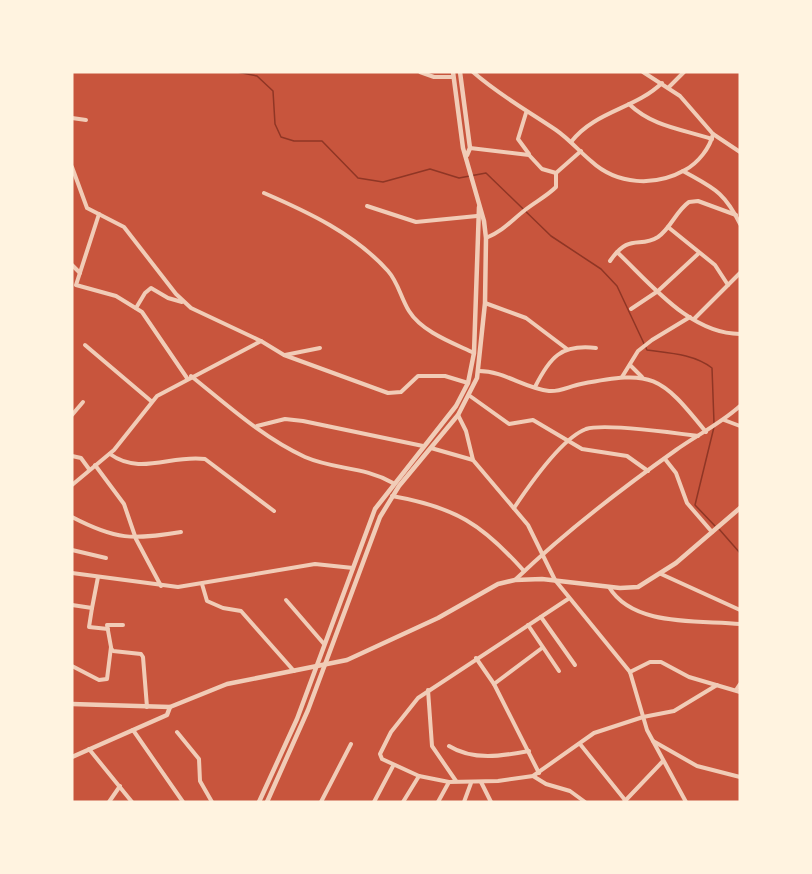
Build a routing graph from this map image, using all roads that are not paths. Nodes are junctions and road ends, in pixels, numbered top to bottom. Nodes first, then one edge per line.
1 (420, 72) edge
2 (460, 72) edge
3 (473, 72) edge
4 (644, 72) edge
5 (684, 72) edge
6 (433, 74) edge
7 (453, 74) edge
8 (662, 83) junction
9 (669, 87) junction
10 (629, 104) junction
11 (526, 112) junction
12 (72, 118) edge
13 (86, 120) dead end
14 (713, 136) junction
15 (571, 142) junction
16 (470, 148) junction
17 (581, 151) junction
18 (740, 152) edge
19 (529, 155) junction
20 (467, 156) junction
21 (72, 167) edge
22 (683, 171) junction
23 (556, 173) junction
24 (264, 193) dead end
25 (479, 205) junction
26 (367, 206) dead end
27 (99, 214) junction
28 (736, 215) junction
29 (477, 216) junction
30 (740, 224) edge
31 (668, 227) junction
32 (486, 238) junction
33 (616, 252) junction
34 (699, 253) junction
35 (610, 261) dead end
36 (72, 265) edge
37 (80, 273) junction
38 (740, 273) edge
39 (74, 285) edge
40 (728, 285) junction
41 (658, 291) junction
42 (183, 302) junction
43 (485, 303) junction
44 (136, 308) junction
45 (632, 309) dead end
46 (692, 318) junction
47 (740, 334) edge
48 (261, 340) junction
49 (85, 345) dead end
50 (320, 348) dead end
51 (596, 348) dead end
52 (567, 349) junction
53 (474, 353) junction
54 (284, 355) junction
55 (630, 365) junction
56 (478, 371) junction
57 (189, 377) junction
58 (622, 377) junction
59 (643, 378) junction
60 (468, 383) junction
61 (535, 387) junction
62 (470, 396) junction
63 (151, 401) junction
64 (83, 402) dead end
65 (740, 406) edge
66 (72, 415) edge
67 (458, 415) junction
68 (722, 421) junction
69 (256, 426) junction
70 (740, 426) edge
71 (707, 431) junction
72 (698, 436) junction
73 (569, 441) junction
74 (423, 446) junction
75 (431, 448) junction
76 (110, 454) junction
77 (72, 456) edge
78 (665, 459) junction
79 (473, 460) junction
80 (95, 465) junction
81 (89, 469) junction
82 (648, 471) junction
83 (393, 483) junction
84 (72, 484) edge
85 (392, 496) junction
86 (513, 508) junction
87 (740, 508) edge
88 (274, 511) dead end
89 (72, 517) edge
90 (713, 530) junction
91 (181, 532) dead end
92 (136, 539) junction
93 (72, 550) edge
94 (541, 555) junction
95 (106, 558) dead end
96 (352, 568) junction
97 (524, 571) junction
98 (72, 573) edge
99 (660, 574) junction
100 (98, 577) junction
101 (515, 580) junction
102 (555, 580) junction
103 (202, 584) junction
104 (162, 586) junction
105 (609, 587) junction
106 (568, 599) junction
107 (286, 600) dead end
108 (72, 605) edge
109 (92, 608) junction
110 (740, 610) edge
111 (541, 617) junction
112 (740, 624) edge
113 (123, 625) dead end
114 (528, 625) junction
115 (108, 629) junction
116 (324, 644) junction
117 (111, 647) junction
118 (542, 648) junction
119 (476, 658) junction
120 (325, 665) junction
121 (575, 665) dead end
122 (72, 666) edge
123 (316, 667) junction
124 (294, 671) junction
125 (559, 671) dead end
126 (630, 672) junction
127 (494, 684) junction
128 (740, 684) edge
129 (717, 685) junction
130 (428, 690) junction
131 (738, 691) edge
132 (72, 704) edge
133 (170, 707) junction
134 (147, 708) junction
135 (643, 717) junction
136 (133, 730) junction
137 (177, 732) dead end
138 (652, 741) junction
139 (351, 744) dead end
140 (580, 744) junction
141 (449, 746) dead end
142 (88, 748) junction
143 (529, 751) junction
144 (72, 757) edge
145 (663, 761) junction
146 (393, 766) junction
147 (538, 772) junction
148 (418, 776) junction
149 (533, 776) junction
150 (740, 777) edge
151 (449, 782) junction
152 (457, 782) junction
153 (481, 782) junction
154 (471, 783) junction
155 (120, 786) junction
156 (624, 801) edge
157 (109, 802) edge
158 (132, 802) edge
159 (183, 802) edge
160 (212, 802) edge
161 (259, 802) edge
162 (267, 802) edge
163 (321, 802) edge
164 (374, 802) edge
165 (403, 802) edge
166 (438, 802) edge
167 (464, 802) edge
168 (491, 802) edge
169 (585, 802) edge
170 (687, 802) edge

1 - 6 street
2 - 16 street
3 - 11 street
4 - 8 street
5 - 9 street
6 - 7 street
7 - 20 street
8 - 9 street
8 - 10 street
9 - 14 street
10 - 14 street
10 - 15 street
11 - 15 street
11 - 19 street
12 - 13 street
14 - 18 street
14 - 22 street
15 - 17 street
16 - 19 street
16 - 20 street
17 - 22 street
17 - 23 street
19 - 23 street
20 - 25 street
21 - 27 street
22 - 28 street
23 - 32 street
24 - 53 street
25 - 29 street
25 - 32 street
26 - 29 street
27 - 37 street
27 - 42 street
28 - 30 street
28 - 31 street
29 - 53 street
31 - 33 street
31 - 34 street
32 - 43 street
33 - 35 street
33 - 41 street
34 - 40 street
34 - 41 street
36 - 37 street
37 - 39 street
38 - 40 street
39 - 44 street
40 - 46 street
41 - 45 street
41 - 46 street
42 - 44 street
42 - 48 street
43 - 52 street
43 - 56 street
44 - 57 street
46 - 47 street
46 - 55 street
48 - 54 street
48 - 57 street
49 - 63 street
50 - 54 street
51 - 52 street
52 - 61 street
53 - 60 street
54 - 60 street
55 - 58 street
55 - 59 street
56 - 61 street
56 - 62 street
57 - 63 street
57 - 69 street
58 - 59 street
58 - 61 street
59 - 71 street
60 - 74 street
62 - 67 street
62 - 73 street
63 - 76 street
64 - 66 street
65 - 68 street
67 - 75 street
67 - 79 street
68 - 70 street
68 - 71 street
69 - 74 street
69 - 83 street
71 - 72 street
72 - 73 street
72 - 78 street
73 - 82 street
73 - 86 street
74 - 83 street
75 - 79 street
75 - 85 street
76 - 80 street
76 - 88 street
77 - 81 street
78 - 82 street
78 - 90 street
79 - 86 street
80 - 81 street
80 - 92 street
81 - 84 street
82 - 94 street
83 - 96 street
85 - 97 street
85 - 120 street
86 - 94 street
87 - 90 street
89 - 92 street
90 - 99 street
91 - 92 street
92 - 104 street
93 - 95 street
94 - 97 street
94 - 102 street
96 - 103 street
96 - 116 street
97 - 101 street
98 - 100 street
99 - 105 street
99 - 110 street
100 - 104 street
100 - 109 street
101 - 102 street
101 - 120 street
102 - 105 street
102 - 106 street
103 - 104 street
103 - 124 street
105 - 112 street
106 - 111 street
106 - 126 street
107 - 116 street
108 - 109 street
109 - 115 street
111 - 114 street
111 - 121 street
113 - 115 street
114 - 118 street
114 - 119 street
115 - 117 street
116 - 123 street
117 - 122 street
117 - 134 street
118 - 125 street
118 - 127 street
119 - 127 street
119 - 130 street
120 - 123 street
120 - 162 street
123 - 124 street
123 - 161 street
124 - 133 street
126 - 129 street
126 - 135 street
127 - 143 street
128 - 131 street
129 - 131 street
129 - 135 street
130 - 146 street
130 - 152 street
132 - 134 street
133 - 134 street
133 - 136 street
135 - 138 street
135 - 140 street
136 - 142 street
136 - 159 street
137 - 160 street
138 - 145 street
138 - 150 street
139 - 163 street
140 - 147 street
140 - 156 street
141 - 143 street
142 - 144 street
142 - 155 street
143 - 147 street
145 - 156 street
145 - 170 street
146 - 148 street
146 - 164 street
147 - 149 street
148 - 151 street
148 - 165 street
149 - 153 street
149 - 169 street
151 - 152 street
151 - 166 street
152 - 154 street
153 - 154 street
153 - 168 street
154 - 167 street
155 - 157 street
155 - 158 street

